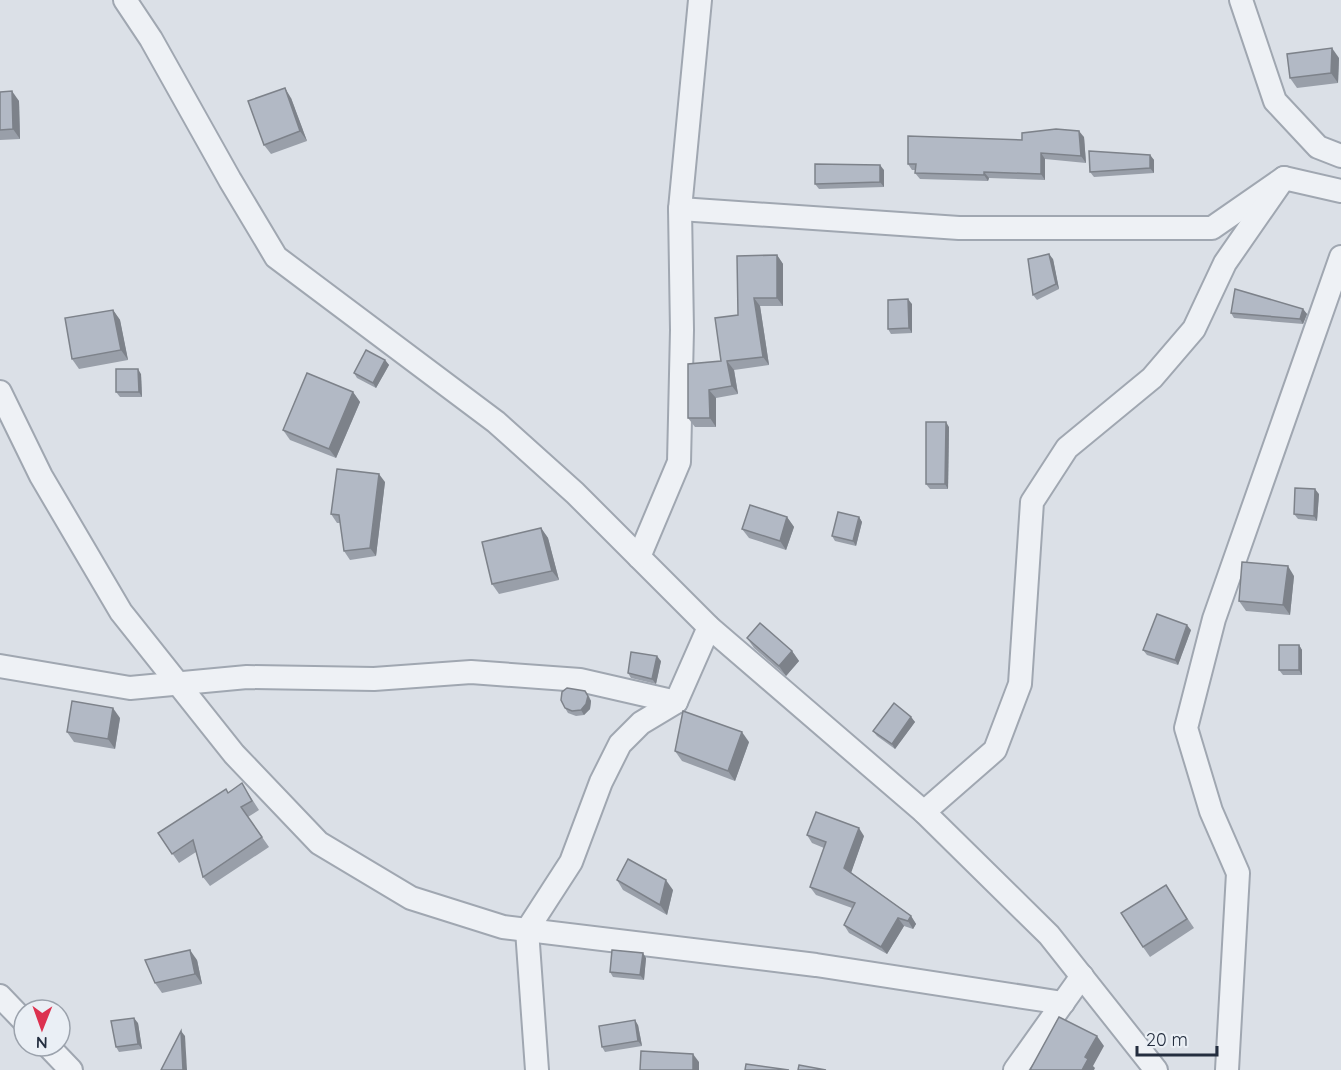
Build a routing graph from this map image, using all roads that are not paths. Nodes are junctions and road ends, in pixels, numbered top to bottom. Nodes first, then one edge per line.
1 (125, 0) edge
2 (700, 0) edge
3 (1241, 0) edge
4 (1341, 156) edge
5 (1284, 178) junction
6 (1341, 191) edge
7 (680, 209) junction
8 (1341, 257) edge
9 (0, 392) edge
10 (639, 557) junction
11 (709, 627) junction
12 (0, 666) edge
13 (178, 684) junction
14 (676, 702) junction
15 (924, 812) junction
16 (527, 930) junction
17 (1082, 976) junction
18 (0, 996) edge
19 (1063, 1003) junction
20 (12, 1008) edge
21 (60, 1058) edge
22 (71, 1070) edge
23 (537, 1070) edge
24 (1015, 1070) edge
25 (1156, 1070) edge
26 (1227, 1070) edge

1 - 10 street
2 - 7 street
3 - 4 street
5 - 6 street
5 - 7 street
5 - 15 street
7 - 10 street
8 - 26 street
9 - 13 street
10 - 11 street
11 - 14 street
11 - 15 street
12 - 13 street
13 - 14 street
13 - 16 street
14 - 16 street
15 - 17 street
16 - 19 street
16 - 23 street
17 - 19 street
17 - 25 street
18 - 20 street
19 - 24 street
21 - 22 street

